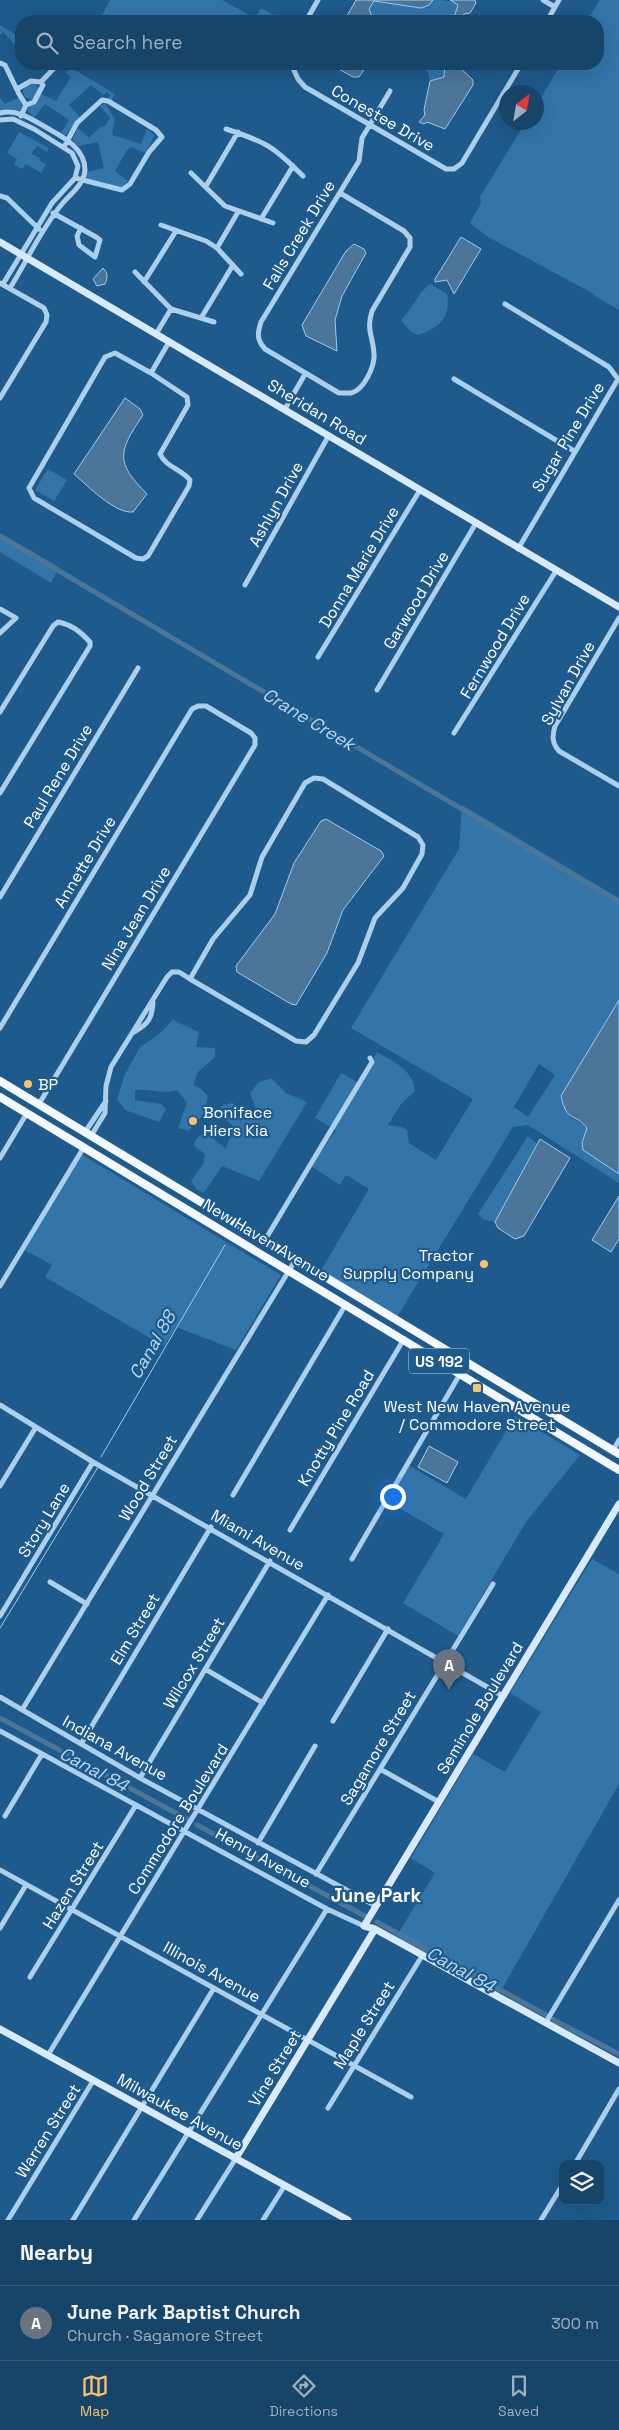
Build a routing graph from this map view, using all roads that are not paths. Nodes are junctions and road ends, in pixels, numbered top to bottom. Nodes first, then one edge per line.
1 (318, 0) edge
2 (543, 0) edge
3 (559, 0) edge
4 (555, 7) junction
5 (309, 15) edge
6 (550, 15) edge
7 (0, 56) edge
8 (3, 64) edge
9 (52, 70) edge
10 (294, 70) edge
11 (517, 70) edge
12 (41, 82) junction
13 (18, 89) junction
14 (390, 91) dead end
15 (26, 104) junction
16 (0, 113) edge
17 (22, 114) junction
18 (0, 120) edge
19 (19, 121) junction
20 (370, 125) junction
21 (226, 128) dead end
22 (238, 132) junction
23 (68, 140) junction
24 (64, 147) junction
25 (293, 166) junction
26 (190, 173) dead end
27 (303, 176) dead end
28 (78, 179) junction
29 (206, 186) junction
30 (340, 193) junction
31 (0, 196) edge
32 (48, 210) junction
33 (238, 212) junction
34 (55, 214) junction
35 (261, 218) junction
36 (274, 223) dead end
37 (161, 225) dead end
38 (38, 228) junction
39 (81, 228) junction
40 (176, 231) junction
41 (44, 232) junction
42 (0, 242) edge
43 (217, 248) junction
44 (21, 254) junction
45 (28, 258) junction
46 (233, 265) junction
47 (135, 272) dead end
48 (241, 274) dead end
49 (144, 282) junction
50 (1, 284) edge
51 (10, 288) junction
52 (505, 304) dead end
53 (171, 309) junction
54 (201, 318) junction
55 (214, 322) dead end
56 (156, 334) junction
57 (169, 342) junction
58 (151, 373) junction
59 (305, 374) junction
60 (454, 379) dead end
61 (0, 398) edge
62 (285, 409) junction
63 (329, 436) junction
64 (574, 450) junction
65 (420, 490) junction
66 (476, 523) junction
67 (518, 548) junction
68 (556, 571) junction
69 (244, 585) dead end
70 (619, 608) edge
71 (0, 609) edge
72 (619, 618) edge
73 (0, 634) edge
74 (318, 657) dead end
75 (138, 668) dead end
76 (377, 690) dead end
77 (192, 709) joint
78 (0, 712) edge
79 (454, 733) dead end
80 (619, 786) edge
81 (0, 793) edge
82 (0, 897) edge
83 (190, 979) junction
84 (152, 1001) junction
85 (142, 1017) junction
86 (149, 1021) junction
87 (0, 1028) edge
88 (133, 1032) junction
89 (370, 1058) dead end
90 (0, 1081) edge
91 (0, 1097) edge
92 (39, 1104) junction
93 (27, 1113) junction
94 (88, 1134) junction
95 (69, 1138) junction
96 (108, 1146) junction
97 (84, 1147) junction
98 (0, 1158) edge
99 (206, 1204) junction
100 (183, 1206) junction
101 (220, 1213) junction
102 (199, 1215) junction
103 (265, 1240) junction
104 (296, 1259) junction
105 (289, 1270) junction
106 (0, 1286) edge
107 (368, 1303) junction
108 (346, 1304) junction
109 (404, 1339) junction
110 (429, 1339) junction
111 (460, 1374) junction
112 (496, 1380) junction
113 (481, 1386) junction
114 (528, 1400) junction
115 (0, 1406) edge
116 (36, 1427) junction
117 (619, 1440) edge
118 (616, 1453) edge
119 (93, 1462) junction
120 (619, 1470) edge
121 (0, 1486) edge
122 (152, 1493) junction
123 (234, 1495) dead end
124 (619, 1504) edge
125 (211, 1527) junction
126 (290, 1530) dead end
127 (352, 1559) dead end
128 (270, 1561) junction
129 (50, 1582) dead end
130 (493, 1584) dead end
131 (328, 1595) junction
132 (87, 1604) junction
133 (0, 1616) edge
134 (388, 1629) junction
135 (446, 1662) junction
136 (204, 1669) junction
137 (503, 1696) junction
138 (0, 1697) edge
139 (263, 1703) junction
140 (22, 1710) junction
141 (333, 1720) dead end
142 (0, 1731) edge
143 (81, 1744) junction
144 (314, 1746) dead end
145 (42, 1754) junction
146 (380, 1769) junction
147 (140, 1778) junction
148 (439, 1802) junction
149 (136, 1805) junction
150 (199, 1809) junction
151 (5, 1816) dead end
152 (186, 1832) junction
153 (258, 1843) junction
154 (0, 1870) edge
155 (316, 1874) junction
156 (26, 1885) junction
157 (619, 1900) edge
158 (376, 1906) junction
159 (327, 1909) junction
160 (72, 1910) junction
161 (364, 1926) junction
162 (0, 1928) edge
163 (375, 1929) junction
164 (120, 1937) junction
165 (422, 1956) junction
166 (30, 1978) dead end
167 (214, 1988) junction
168 (262, 2014) junction
169 (546, 2022) junction
170 (0, 2029) edge
171 (308, 2040) junction
172 (48, 2055) junction
173 (619, 2063) edge
174 (354, 2066) junction
175 (94, 2081) junction
176 (619, 2089) edge
177 (411, 2097) dead end
178 (143, 2108) junction
179 (328, 2108) dead end
180 (189, 2133) junction
181 (236, 2158) junction
182 (577, 2160) edge
183 (285, 2185) junction
184 (559, 2191) edge
185 (8, 2220) edge
186 (73, 2220) edge
187 (134, 2220) edge
188 (197, 2220) edge
189 (263, 2220) edge
190 (348, 2220) edge
191 (541, 2220) edge

1 - 5 street
2 - 4 street
3 - 4 street
4 - 6 street
7 - 8 street
8 - 13 street
9 - 12 street
10 - 20 street, Conestee Drive
11 - 20 street, Conestee Drive
12 - 13 street
12 - 15 street
13 - 15 street
14 - 20 street, Falls Creek Drive
15 - 17 street
16 - 17 street
17 - 19 street
17 - 23 street
18 - 19 street
19 - 24 street
20 - 30 street, Falls Creek Drive
21 - 22 street
22 - 25 street
22 - 29 street
23 - 24 street
23 - 28 street
23 - 28 street
24 - 28 street
25 - 27 street
25 - 35 street
26 - 29 street
28 - 32 street
28 - 34 street
29 - 33 street
30 - 59 street, Falls Creek Drive
30 - 59 street
31 - 38 street
32 - 34 street
32 - 38 street
33 - 35 street
33 - 43 street
34 - 39 street
34 - 41 street
35 - 36 street
37 - 40 street
38 - 41 street
38 - 44 street
39 - 39 street
40 - 43 street
40 - 49 street
41 - 45 street
42 - 44 street, Sheridan Road
43 - 46 street
44 - 45 street, Sheridan Road
44 - 50 street
45 - 51 street
45 - 56 street, Sheridan Road
46 - 48 street
46 - 54 street
47 - 49 street
49 - 53 street
50 - 51 street
51 - 61 street
52 - 64 street, Sugar Pine Drive
53 - 54 street
53 - 56 street
54 - 55 street
56 - 57 street, Sheridan Road
57 - 58 street
57 - 62 street, Sheridan Road
58 - 58 street
59 - 62 street
60 - 64 street
62 - 63 street, Sheridan Road
63 - 65 street, Sheridan Road
63 - 69 street, Ashlyn Drive
64 - 67 street, Sugar Pine Drive
65 - 66 street, Sheridan Road
65 - 74 street, Donna Marie Drive
66 - 67 street, Sheridan Road
66 - 76 street, Garwood Drive
67 - 68 street, Sheridan Road
68 - 70 street, Sheridan Road
68 - 79 street, Fernwood Drive
71 - 73 street
72 - 80 street, Sylvan Drive
75 - 82 street, Paul Rene Drive
77 - 87 street, Annette Drive
77 - 92 street, Nina Jean Drive
78 - 81 street
83 - 83 street
83 - 84 street
84 - 85 street
84 - 86 street
85 - 86 street
85 - 88 street
86 - 88 street
88 - 94 street
89 - 103 street
90 - 92 main road, New Haven Avenue / US 192
91 - 93 main road, New Haven Avenue / US 192
92 - 93 main road
92 - 94 main road, New Haven Avenue / US 192
93 - 95 main road, New Haven Avenue / US 192
93 - 98 street
94 - 95 main road
94 - 96 main road, New Haven Avenue / US 192
95 - 97 main road, New Haven Avenue / US 192
96 - 97 main road
96 - 99 main road, New Haven Avenue / US 192
97 - 100 main road, New Haven Avenue / US 192
97 - 106 street
99 - 100 main road
99 - 101 main road, New Haven Avenue / US 192
100 - 102 main road, New Haven Avenue / US 192
101 - 102 main road
101 - 103 main road, New Haven Avenue / US 192
102 - 105 main road, New Haven Avenue / US 192
103 - 104 main road, New Haven Avenue / US 192
104 - 105 street, Wood Street
104 - 107 main road, New Haven Avenue / US 192
105 - 108 main road, New Haven Avenue / US 192
105 - 122 street, Wood Street
107 - 108 main road
107 - 110 main road, New Haven Avenue / US 192
108 - 109 main road, New Haven Avenue / US 192
108 - 123 street
109 - 110 main road
109 - 111 main road, New Haven Avenue / US 192
109 - 126 street, Knotty Pine Road
110 - 112 main road, New Haven Avenue / US 192
111 - 112 main road
111 - 113 main road, New Haven Avenue / US 192
111 - 127 street
112 - 114 main road, New Haven Avenue / US 192
113 - 114 main road
113 - 120 main road, New Haven Avenue / US 192
114 - 118 main road, New Haven Avenue / US 192
115 - 116 street, Miami Avenue
116 - 119 street, Miami Avenue
116 - 121 street
117 - 118 street
119 - 122 street, Miami Avenue
119 - 133 street, Story Lane
122 - 125 street, Miami Avenue
122 - 132 street, Wood Street
124 - 137 street, Seminole Boulevard
125 - 128 street, Miami Avenue
125 - 143 street, Elm Street
128 - 131 street, Miami Avenue
128 - 136 street, Wilcox Street
129 - 132 street
130 - 135 street, Sagamore Street
131 - 134 street, Miami Avenue
131 - 139 street, Commodore Boulevard
132 - 140 street, Wood Street
134 - 135 street, Miami Avenue
134 - 141 street
135 - 137 street, Miami Avenue
135 - 146 street, Sagamore Street
136 - 139 street
136 - 147 street, Wilcox Street
137 - 148 street, Seminole Boulevard
138 - 140 street, Indiana Avenue
139 - 150 street, Commodore Boulevard
140 - 143 street, Indiana Avenue
142 - 145 street, Henry Avenue
143 - 147 street, Indiana Avenue
144 - 153 street
145 - 149 street, Henry Avenue
145 - 151 street
146 - 148 street
146 - 155 street, Sagamore Street
147 - 150 street, Indiana Avenue
148 - 158 street, Seminole Boulevard
149 - 152 street, Henry Avenue
149 - 160 street, Hazen Street
150 - 152 street, Commodore Boulevard
150 - 153 street, Indiana Avenue
152 - 159 street, Henry Avenue
152 - 164 street, Commodore Boulevard
153 - 155 street, Indiana Avenue
154 - 156 street, Illinois Avenue
155 - 158 street, Indiana Avenue
156 - 160 street, Illinois Avenue
156 - 162 street
157 - 169 street
158 - 161 street, Seminole Boulevard
159 - 161 street, Henry Avenue
159 - 168 street
160 - 164 street, Illinois Avenue
160 - 166 street, Hazen Street
161 - 163 street, Henry Avenue
163 - 165 street, Henry Avenue
163 - 171 street, Vine Street
164 - 167 street, Illinois Avenue
164 - 172 street, Commodore Boulevard
165 - 169 street, Henry Avenue
165 - 174 street, Maple Street
167 - 168 street, Illinois Avenue
167 - 178 street
168 - 171 street, Illinois Avenue
168 - 180 street
169 - 173 street, Henry Avenue
170 - 172 street, Milwaukee Avenue
171 - 174 street, Illinois Avenue
171 - 181 street, Vine Street
172 - 175 street, Milwaukee Avenue
174 - 177 street, Illinois Avenue
174 - 179 street, Maple Street
175 - 178 street, Milwaukee Avenue
175 - 185 street, Warren Street
176 - 182 street
178 - 180 street, Milwaukee Avenue
178 - 186 street
180 - 181 street, Milwaukee Avenue
180 - 187 street
181 - 183 street, Milwaukee Avenue
181 - 188 street, Vine Street
183 - 189 street
183 - 190 street, Milwaukee Avenue
184 - 191 street

